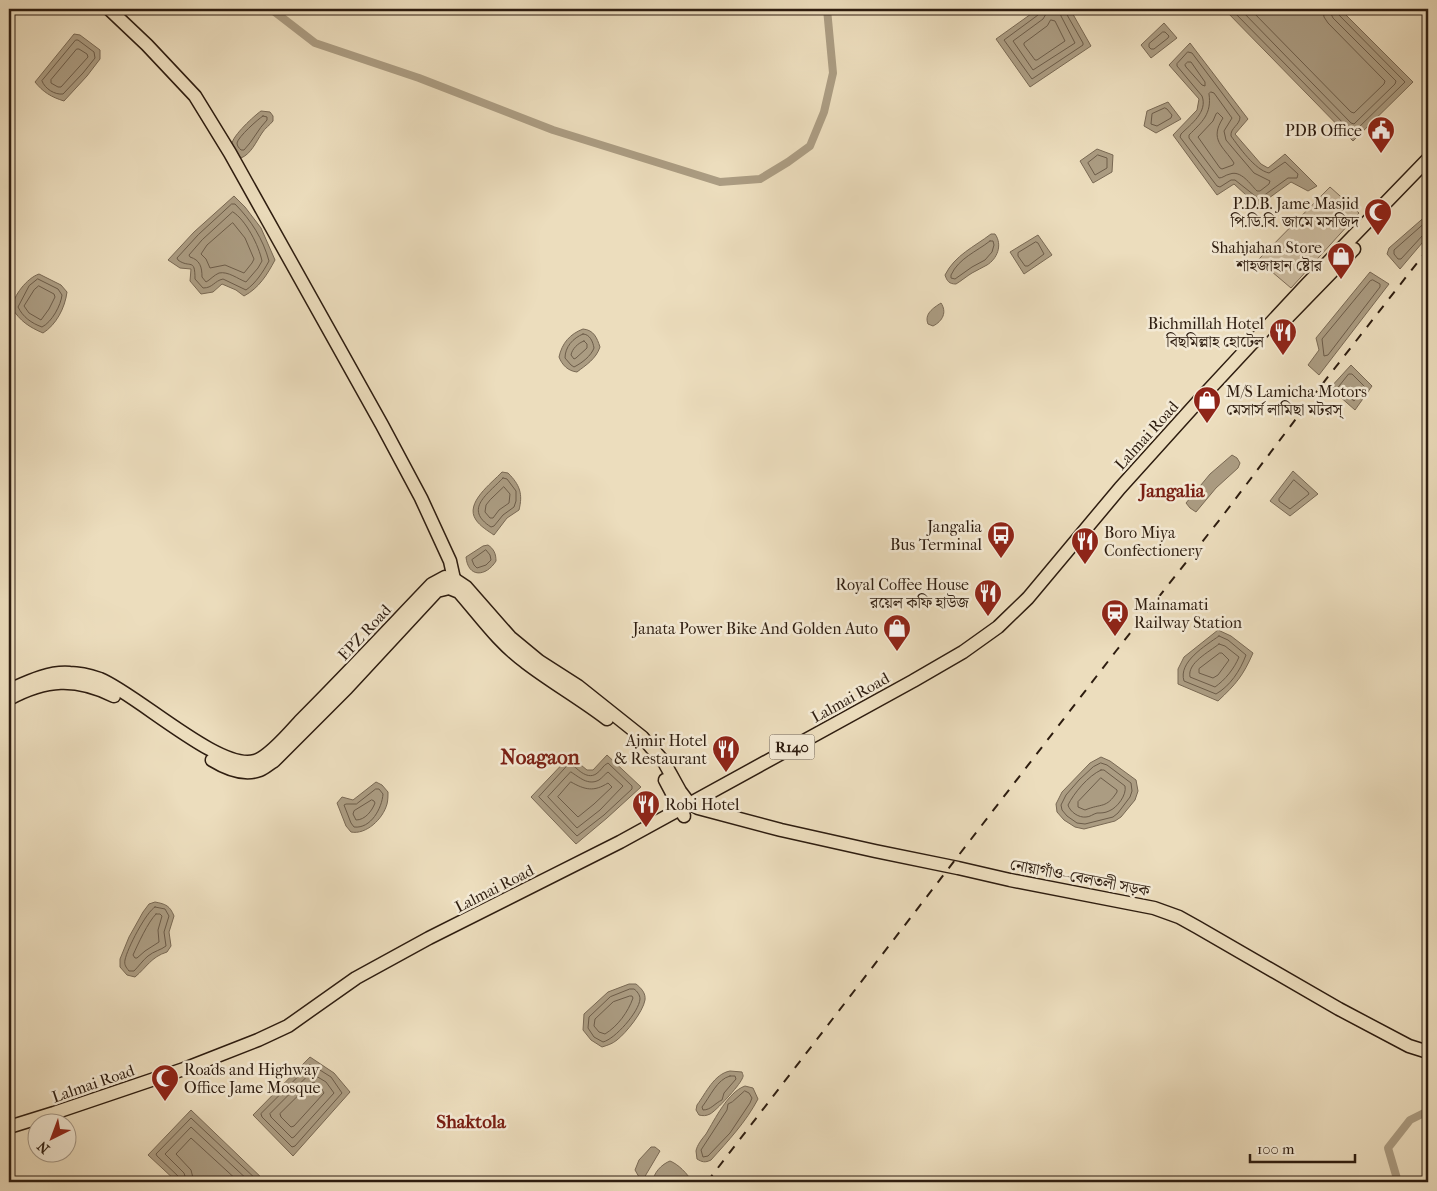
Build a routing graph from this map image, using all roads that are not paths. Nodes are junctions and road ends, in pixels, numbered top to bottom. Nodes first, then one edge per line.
1 (109, 9) edge
2 (1428, 159) edge
3 (1428, 171) edge
4 (1376, 220) junction
5 (454, 584) junction
6 (343, 685) junction
7 (9, 690) edge
8 (9, 699) edge
9 (688, 809) junction
10 (1428, 1052) edge
11 (69, 1114) edge
12 (9, 1127) edge
13 (28, 1127) edge
14 (9, 1133) edge

1 - 5 main road
2 - 4 main road, Lalmai Road / R140
3 - 4 main road, Lalmai Road / R140
4 - 9 main road, Lalmai Road / R140
5 - 6 main road, EPZ Road
5 - 9 main road
6 - 7 main road, EPZ Road
6 - 8 main road, EPZ Road
9 - 10 main road, নোয়াগাঁও–বেলতলী সড়ক
9 - 11 main road, Lalmai Road / R140
9 - 12 main road, Lalmai Road / R140
13 - 14 main road, Lalmai Road / R140

